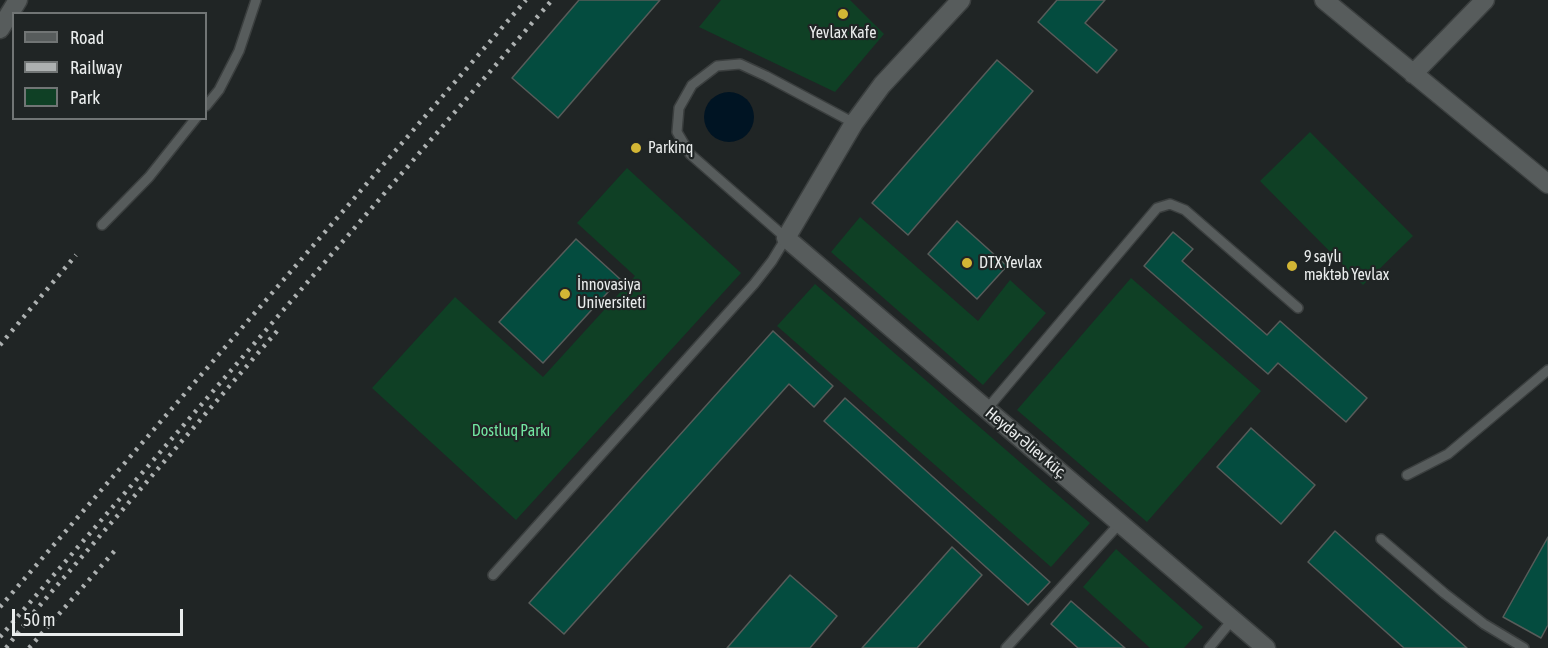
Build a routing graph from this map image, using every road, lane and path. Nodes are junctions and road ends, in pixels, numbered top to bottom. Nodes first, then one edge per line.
1 (18, 0) edge
2 (256, 0) edge
3 (961, 0) edge
4 (1324, 0) edge
5 (1485, 0) edge
6 (0, 29) edge
7 (1413, 74) junction
8 (207, 105) edge
9 (194, 120) edge
10 (854, 123) junction
11 (1548, 184) edge
12 (102, 225) dead end
13 (786, 238) junction
14 (1298, 308) dead end
15 (1548, 370) edge
16 (987, 409) junction
17 (1407, 475) dead end
18 (1120, 523) junction
19 (1382, 539) dead end
20 (493, 576) dead end
21 (1233, 619) junction
22 (1006, 648) edge
23 (1209, 648) edge
24 (1266, 648) edge
25 (1524, 648) edge

1 - 6 street
2 - 8 lane
3 - 10 street
4 - 7 street
5 - 7 street
7 - 11 street
9 - 12 lane
10 - 13 street
10 - 13 lane
13 - 16 street, Heydər Əliev küç.
13 - 20 lane
14 - 16 lane
15 - 17 lane
16 - 18 street, Heydər Əliev küç.
18 - 21 street, Heydər Əliev küç.
18 - 22 lane
19 - 25 lane
21 - 23 lane
21 - 24 street, Heydər Əliev küç.

